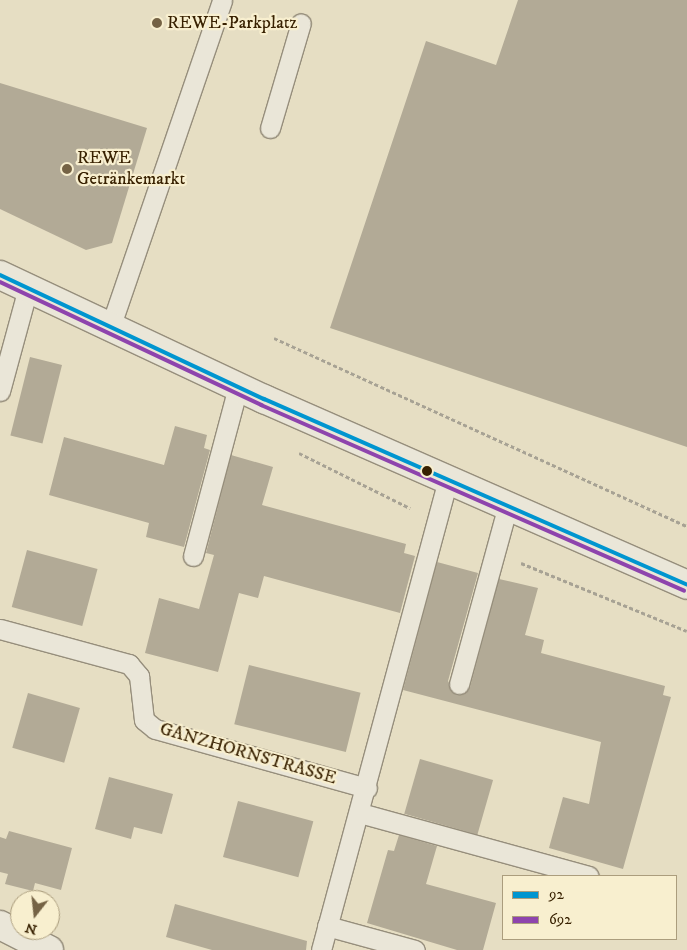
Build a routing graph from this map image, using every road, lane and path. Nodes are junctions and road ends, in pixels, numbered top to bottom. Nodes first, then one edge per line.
1 (222, 0) edge
2 (301, 24) dead end
3 (270, 128) dead end
4 (0, 275) edge
5 (28, 288) junction
6 (112, 325) junction
7 (274, 338) dead end
8 (238, 387) junction
9 (0, 391) edge
10 (448, 478) junction
11 (508, 505) junction
12 (687, 526) edge
13 (193, 556) dead end
14 (687, 586) edge
15 (0, 629) edge
16 (459, 684) dead end
17 (367, 788) junction
18 (360, 813) junction
19 (584, 875) edge
20 (0, 925) edge
21 (327, 926) junction
22 (49, 950) edge
23 (321, 950) edge
24 (415, 950) edge

1 - 6 lane
2 - 3 lane
4 - 5 street
5 - 6 street
5 - 9 lane
6 - 8 street
7 - 12 path
8 - 10 street
8 - 13 lane
10 - 11 street
10 - 17 lane
11 - 14 street
11 - 16 lane
15 - 17 lane, GANZHORNSTRASSE
17 - 18 lane
18 - 19 lane
18 - 21 lane
20 - 22 street
21 - 23 lane
21 - 24 lane

